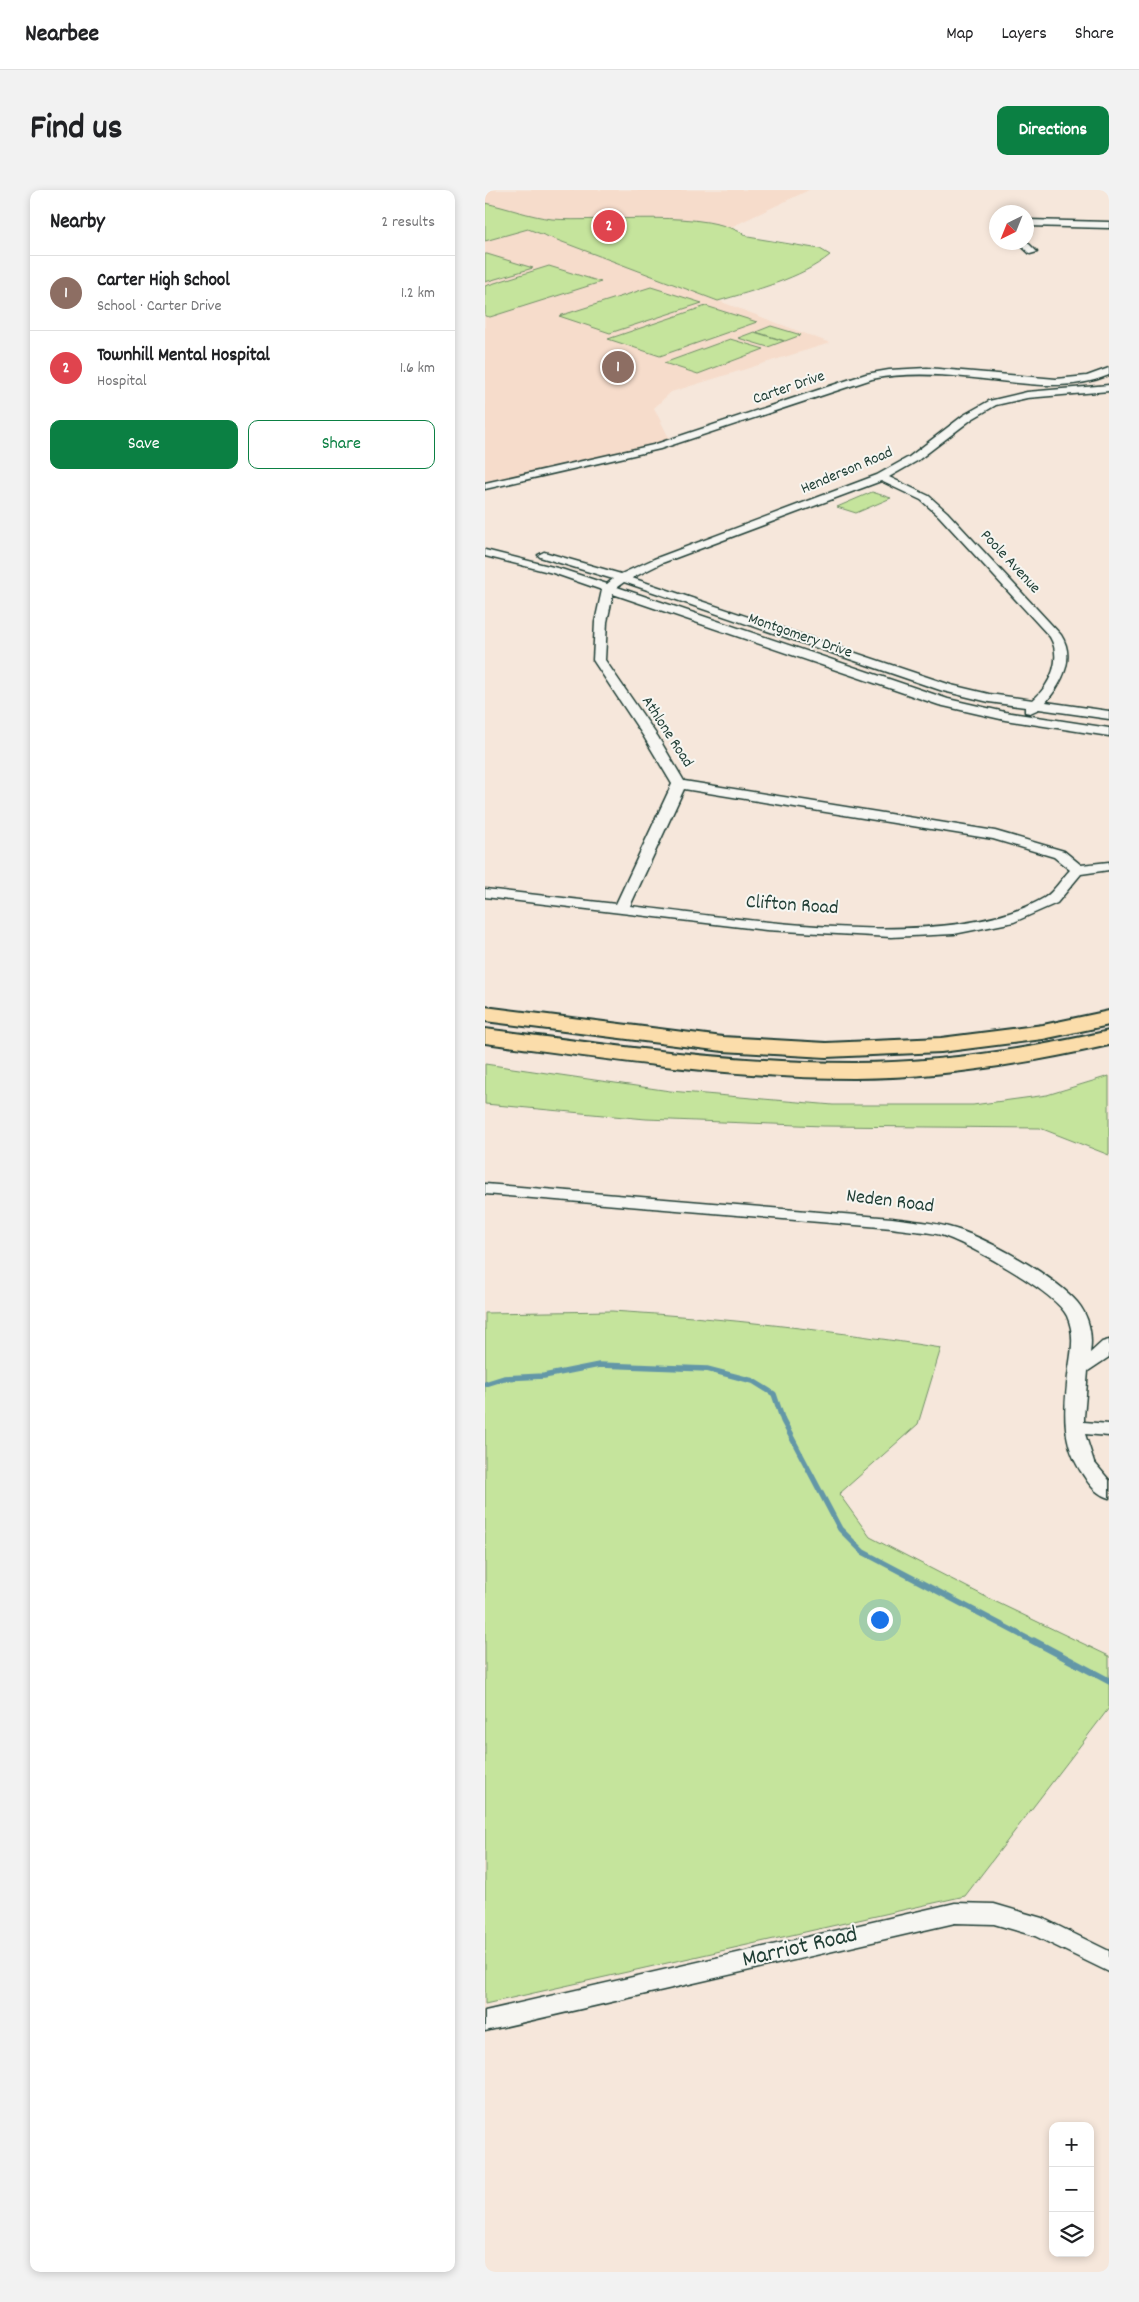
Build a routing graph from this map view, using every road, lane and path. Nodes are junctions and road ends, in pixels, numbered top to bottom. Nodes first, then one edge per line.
1 (1034, 223) edge
2 (1109, 225) edge
3 (1031, 250) edge
4 (1033, 252) dead end
5 (1108, 372) edge
6 (1109, 388) edge
7 (881, 477) junction
8 (485, 486) edge
9 (487, 547) edge
10 (621, 578) junction
11 (608, 589) junction
12 (793, 636) junction
13 (808, 641) junction
14 (776, 645) junction
15 (792, 650) junction
16 (1042, 703) junction
17 (1109, 716) edge
18 (1034, 720) junction
19 (1109, 732) edge
20 (679, 784) junction
21 (1109, 866) edge
22 (1077, 870) junction
23 (485, 893) edge
24 (621, 909) junction
25 (485, 1014) edge
26 (1109, 1018) edge
27 (485, 1036) edge
28 (1109, 1038) edge
29 (485, 1189) edge
30 (1109, 1346) edge
31 (1079, 1368) junction
32 (1074, 1427) junction
33 (1109, 1430) edge
34 (1109, 1490) edge
35 (1109, 1962) edge
36 (485, 2021) edge

1 - 2 street
3 - 4 street
5 - 8 street, Carter Drive
6 - 7 street, Henderson Road
7 - 10 street, Henderson Road
7 - 16 street, Poole Avenue
9 - 10 street, Montgomery Drive
9 - 11 street, Montgomery Drive
10 - 11 street
10 - 12 street, Montgomery Drive
11 - 14 street, Montgomery Drive
11 - 20 street, Athlone Road
12 - 13 street, Montgomery Drive
12 - 14 street
13 - 15 street
13 - 16 street, Montgomery Drive
14 - 15 street, Montgomery Drive
15 - 18 street, Montgomery Drive
16 - 17 street, Montgomery Drive
16 - 18 street, Poole Avenue
18 - 19 street, Montgomery Drive
20 - 22 street
20 - 24 street, Athlone Road
21 - 22 street
22 - 24 street, Clifton Road
23 - 24 street, Clifton Road
25 - 26 highway
27 - 28 highway
29 - 31 street, Neden Road
30 - 31 street
31 - 32 street, Neden Road
32 - 33 street
32 - 34 street, Neden Road
35 - 36 street, Marriot Road

